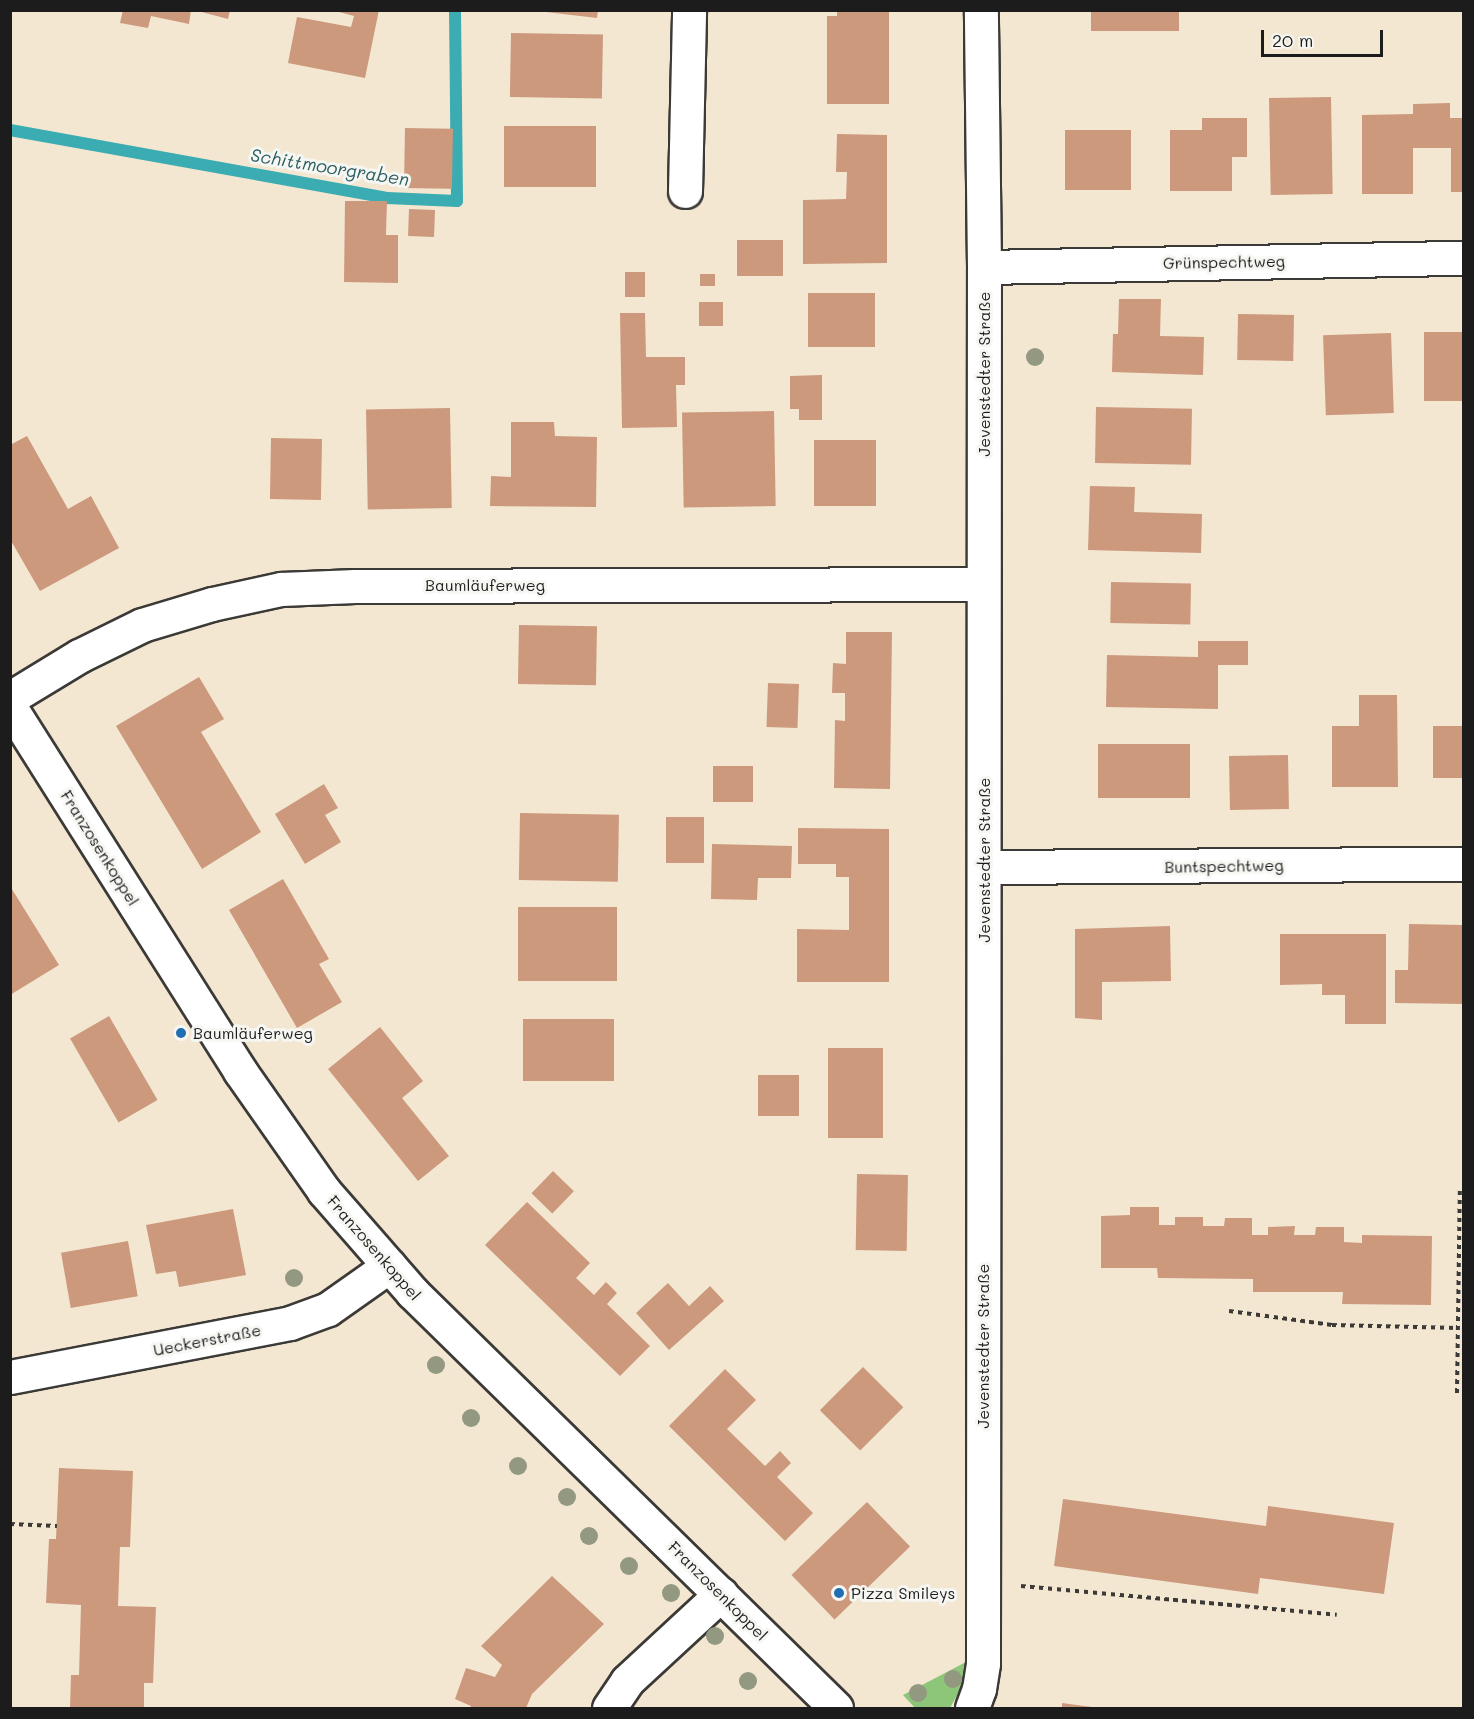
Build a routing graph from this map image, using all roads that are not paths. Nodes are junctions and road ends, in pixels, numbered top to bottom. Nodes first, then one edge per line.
1 (689, 10) edge
2 (981, 10) edge
3 (686, 191) dead end
4 (1464, 258) edge
5 (984, 267) junction
6 (982, 584) junction
7 (10, 698) edge
8 (10, 706) edge
9 (1464, 864) edge
10 (984, 867) junction
11 (389, 1266) junction
12 (10, 1377) edge
13 (721, 1594) junction
14 (609, 1708) edge
15 (836, 1708) edge
16 (972, 1708) edge

1 - 3 street
2 - 5 street, Jevenstedter Straße
4 - 5 street, Grünspechtweg
5 - 6 street, Jevenstedter Straße
6 - 7 street, Baumläuferweg
6 - 10 street, Jevenstedter Straße
8 - 11 street, Franzosenkoppel
9 - 10 street, Buntspechtweg
10 - 16 street, Jevenstedter Straße
11 - 12 street, Ueckerstraße
11 - 13 street, Franzosenkoppel
13 - 14 street
13 - 15 street, Franzosenkoppel

